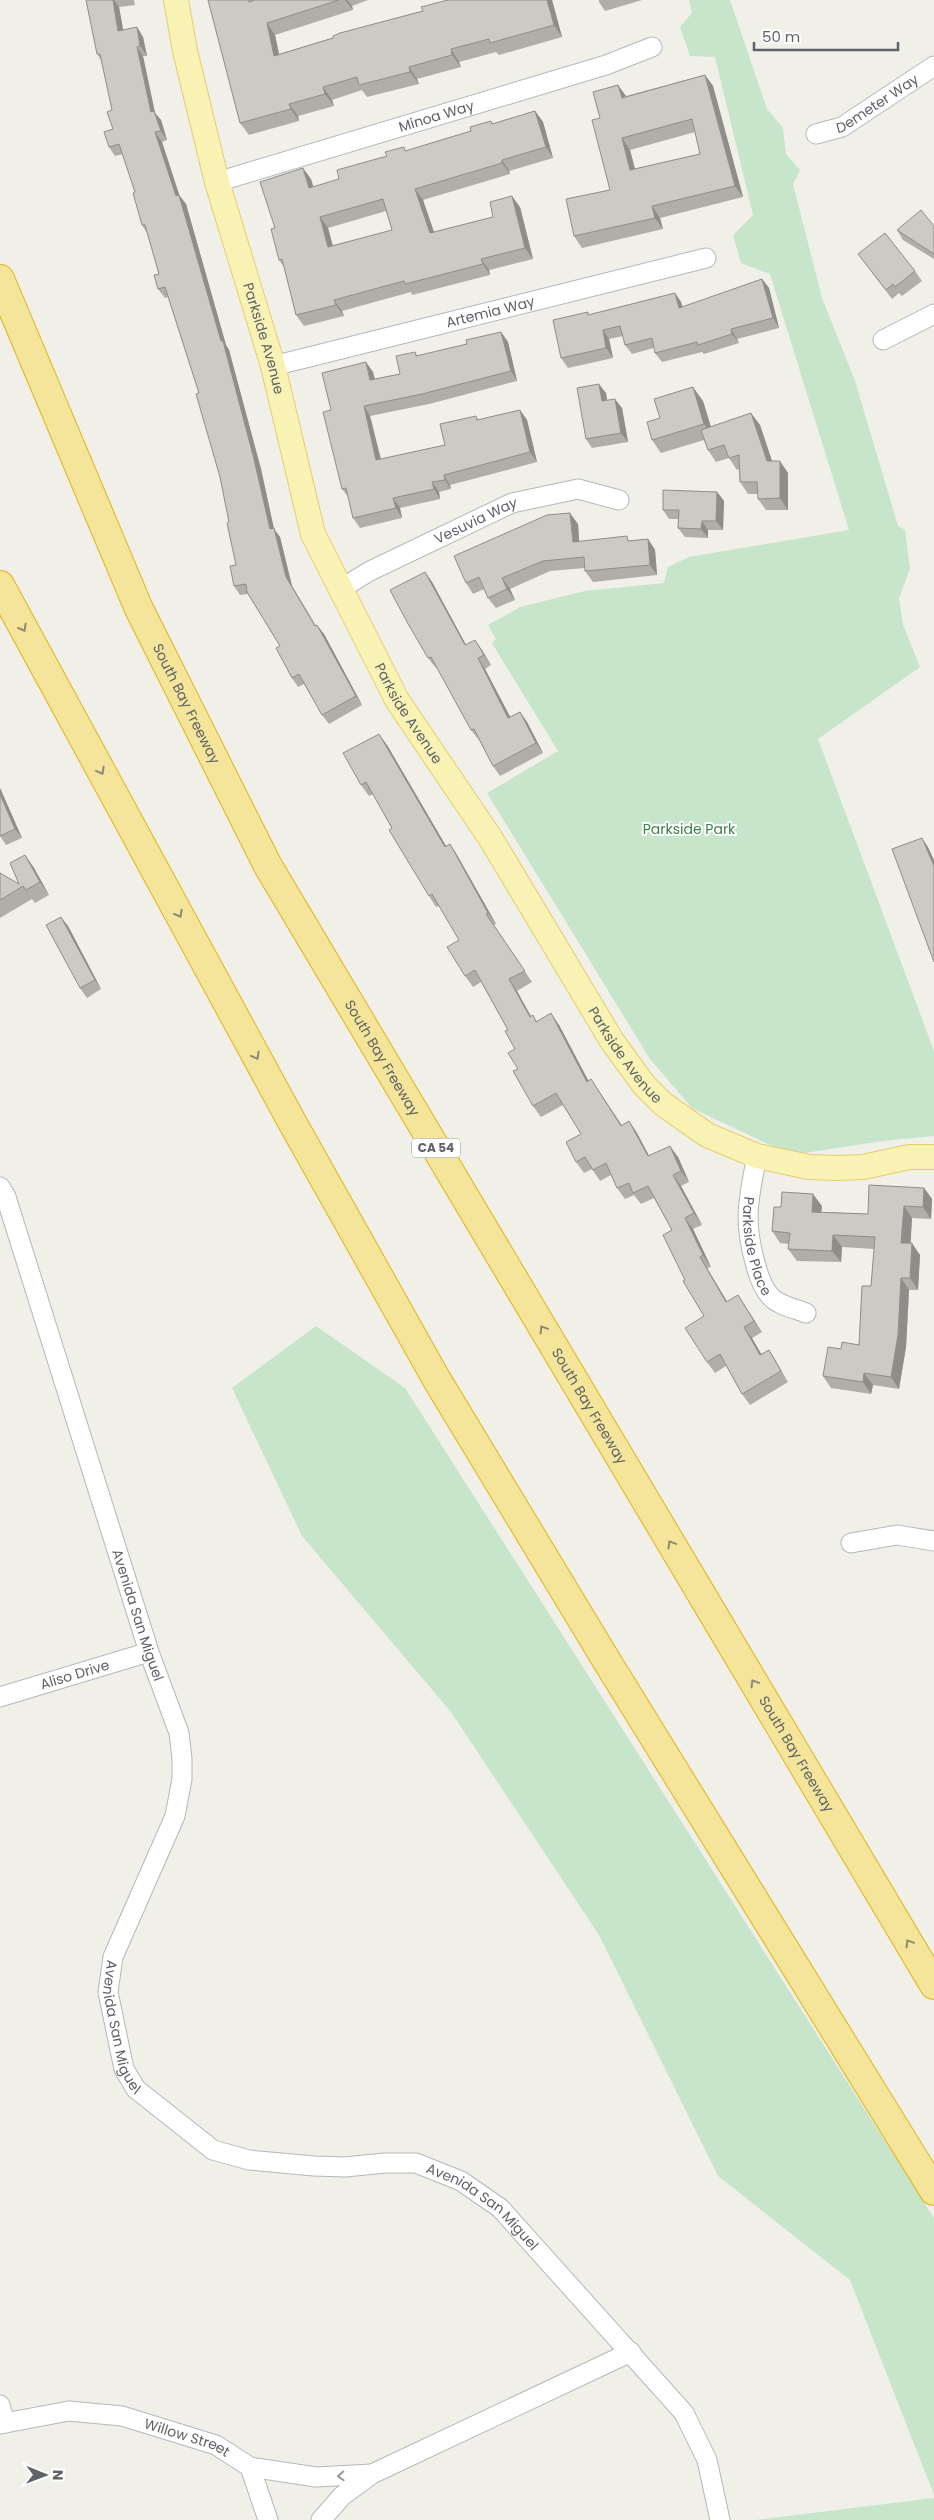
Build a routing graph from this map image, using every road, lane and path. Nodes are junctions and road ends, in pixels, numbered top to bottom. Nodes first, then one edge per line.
1 (176, 0) edge
2 (652, 47) dead end
3 (934, 66) edge
4 (816, 134) dead end
5 (217, 182) junction
6 (706, 258) dead end
7 (0, 279) edge
8 (934, 314) edge
9 (883, 340) dead end
10 (274, 366) junction
11 (619, 500) dead end
12 (0, 585) edge
13 (342, 588) junction
14 (757, 1156) junction
15 (934, 1157) edge
16 (0, 1187) edge
17 (806, 1313) dead end
18 (934, 1541) edge
19 (851, 1544) dead end
20 (149, 1652) junction
21 (0, 1697) edge
22 (934, 1985) edge
23 (934, 2191) edge
24 (631, 2352) junction
25 (2, 2417) edge
26 (250, 2467) junction
27 (372, 2474) junction
28 (268, 2520) edge
29 (320, 2520) edge
30 (720, 2520) edge

1 - 5 main road, Parkside Avenue
2 - 5 street, Minoa Way
3 - 4 street, Demeter Way
5 - 10 main road, Parkside Avenue
6 - 10 street, Artemia Way
22 -> 7 highway, South Bay Freeway / CA 54
8 - 9 street
10 - 13 main road, Parkside Avenue
11 - 13 street, Vesuvia Way
12 -> 23 highway
13 - 14 main road, Parkside Avenue
14 - 15 main road, Parkside Avenue
14 - 17 street, Parkside Place
16 - 20 street, Avenida San Miguel
18 - 19 street
20 - 21 street, Aliso Drive
20 - 24 street, Avenida San Miguel
24 - 27 street, Willow Street
24 - 30 street, Avenida San Miguel
25 - 26 street, Willow Street
27 -> 26 street, Willow Street
26 - 28 street
27 - 29 street, Willow Street

